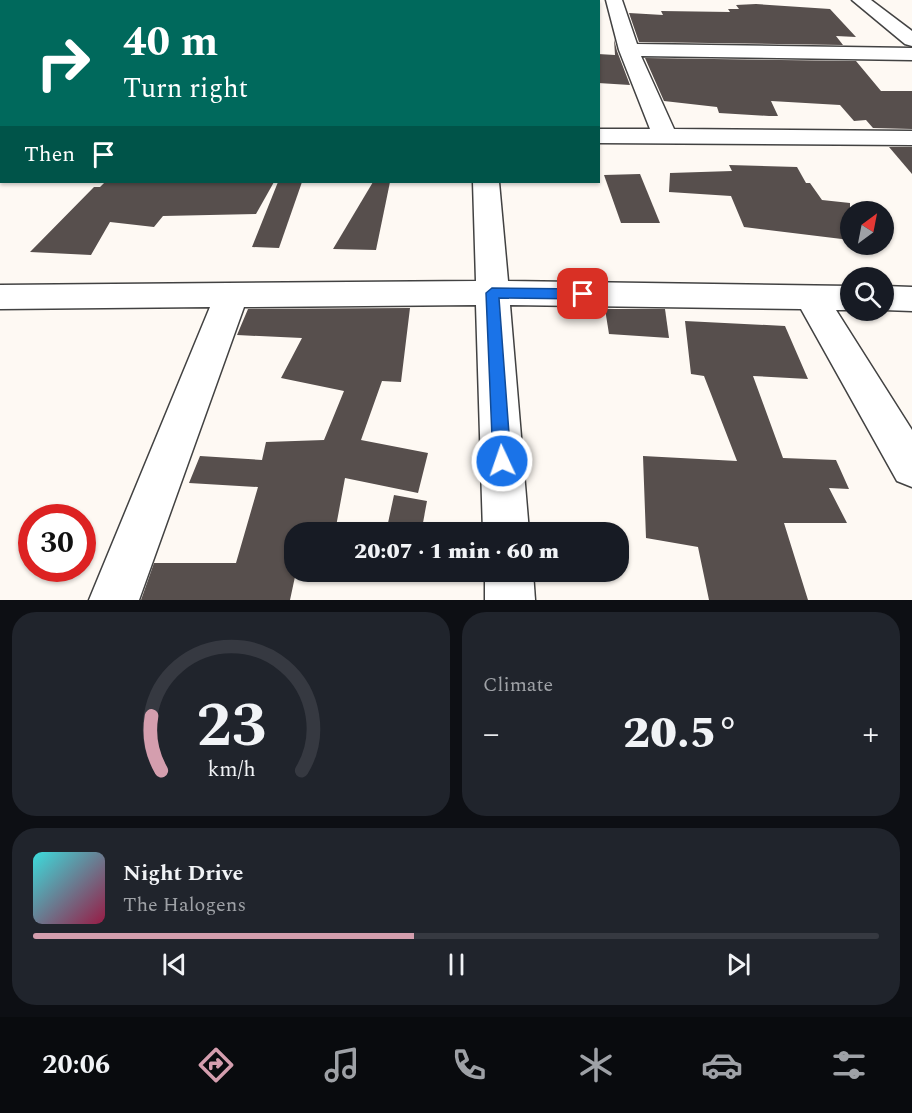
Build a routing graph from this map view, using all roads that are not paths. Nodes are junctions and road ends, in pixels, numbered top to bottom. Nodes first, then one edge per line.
1 (614, 0) edge
2 (860, 0) edge
3 (884, 18) junction
4 (912, 19) edge
5 (912, 40) edge
6 (629, 51) junction
7 (912, 54) edge
8 (664, 135) junction
9 (600, 136) edge
10 (912, 138) edge
11 (486, 183) edge
12 (492, 293) junction
13 (0, 297) edge
14 (231, 297) junction
15 (811, 297) junction
16 (840, 297) edge
17 (894, 298) edge
18 (912, 299) edge
19 (912, 467) edge
20 (505, 522) edge
21 (509, 582) edge
22 (114, 600) edge
23 (510, 600) edge

1 - 6 street
2 - 3 street
3 - 4 street
3 - 5 street
6 - 7 street
6 - 8 street
8 - 9 street
8 - 10 street
11 - 12 street
12 - 14 street
12 - 15 street
12 - 20 street
13 - 14 street
14 - 22 street
15 - 16 street
15 - 19 street
17 - 18 street
21 - 23 street

